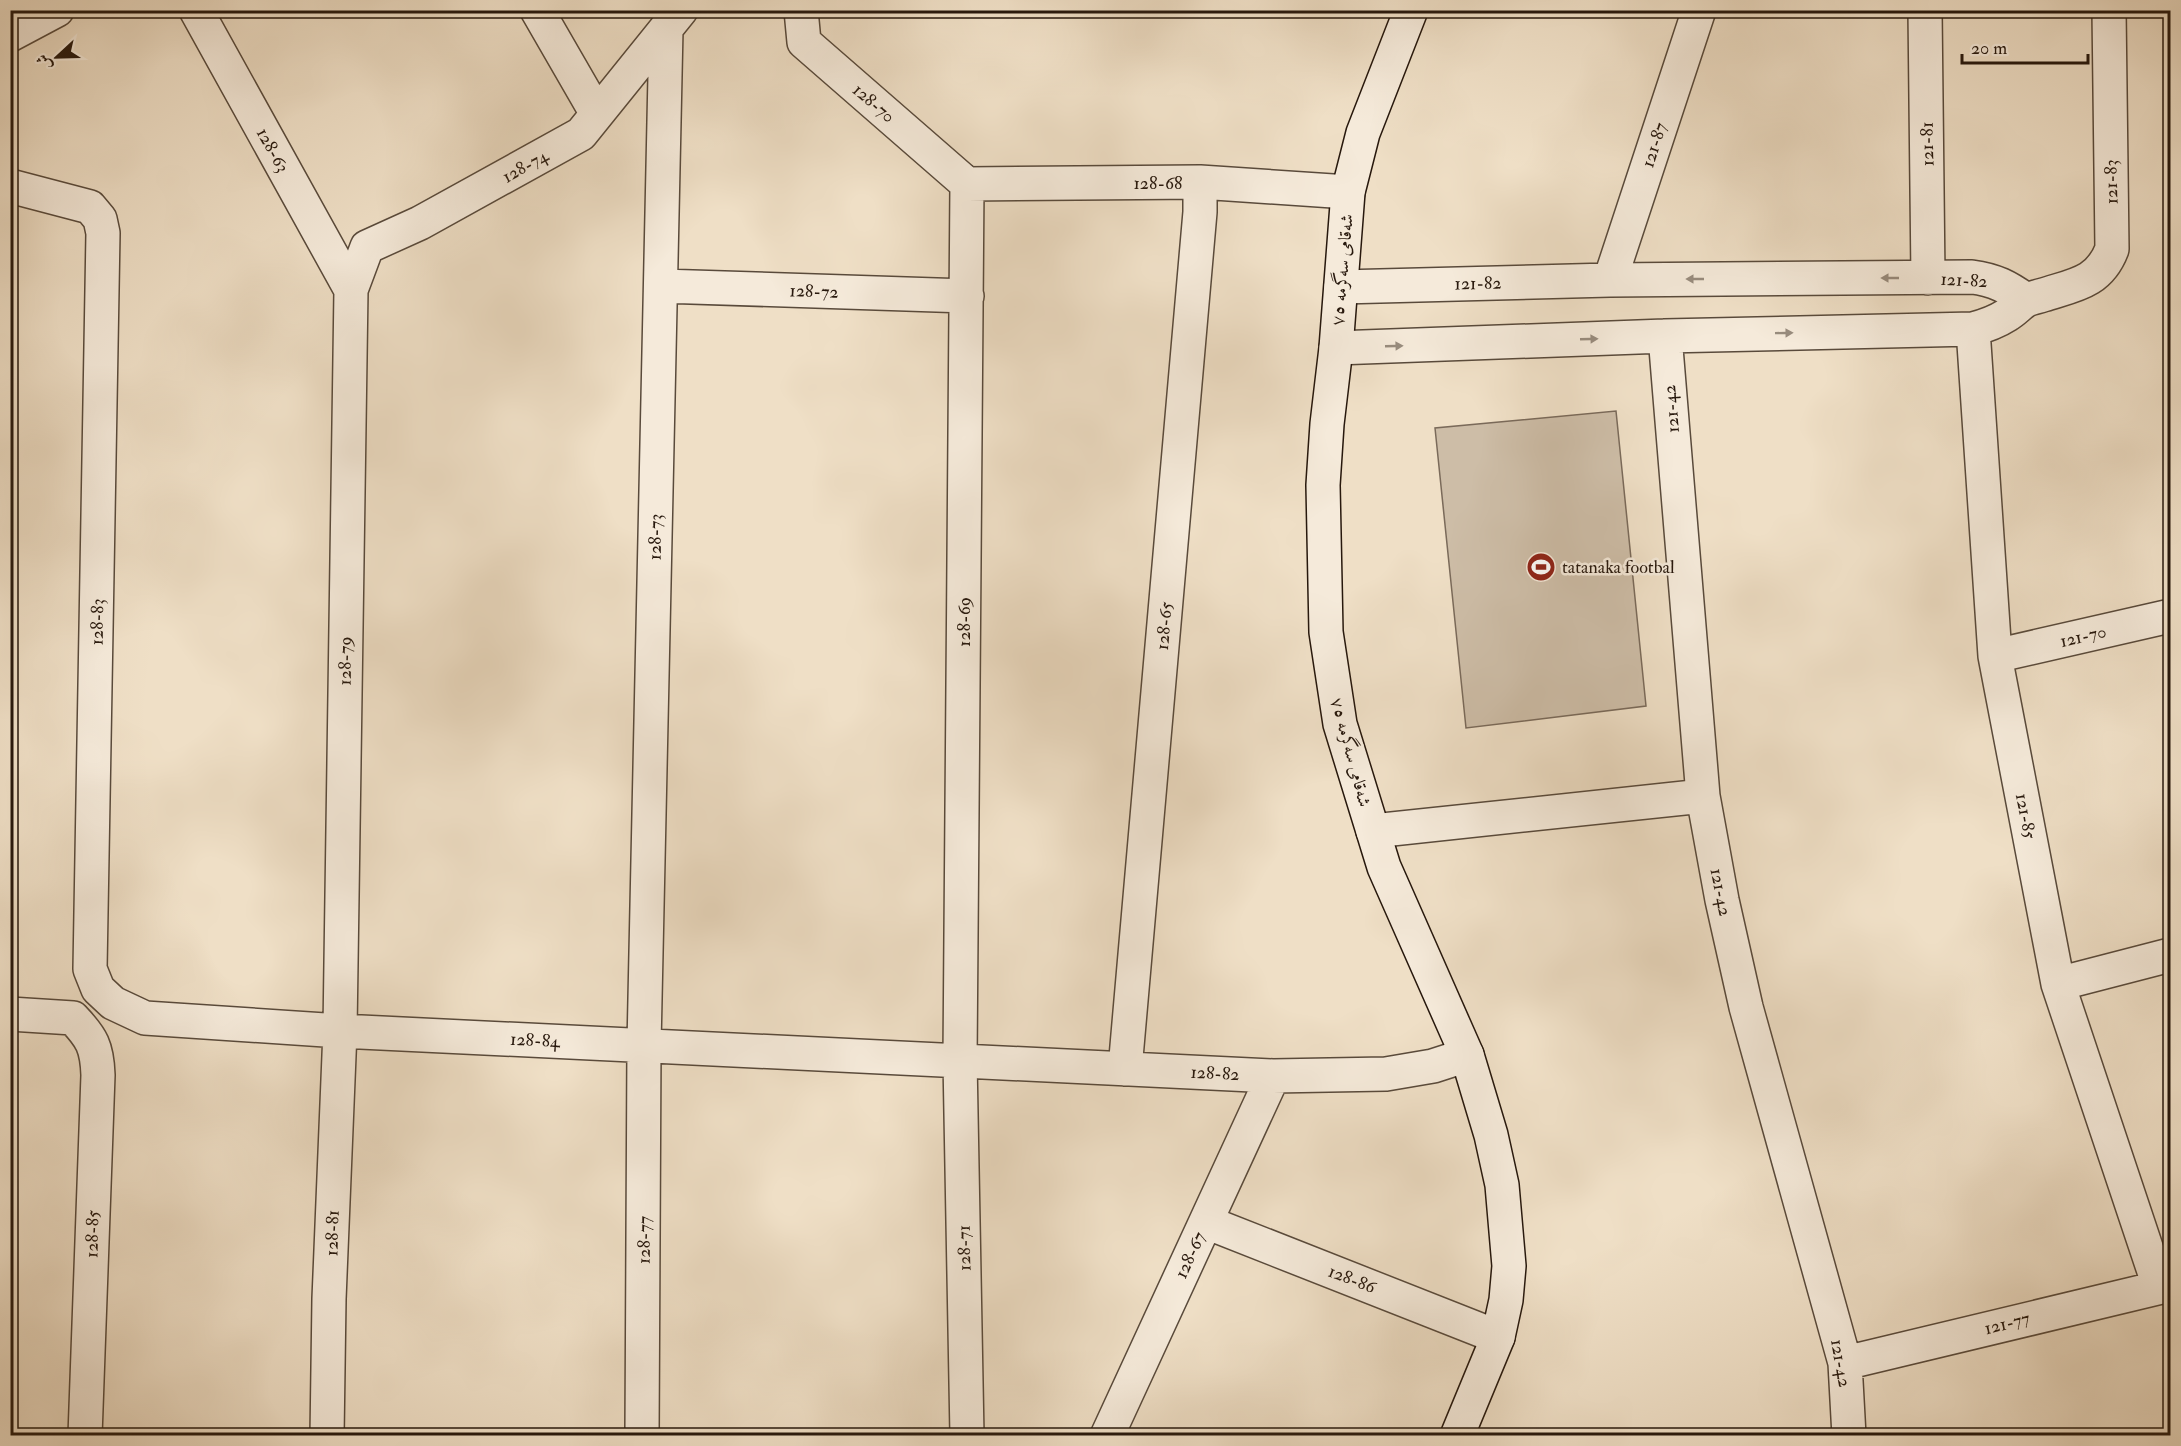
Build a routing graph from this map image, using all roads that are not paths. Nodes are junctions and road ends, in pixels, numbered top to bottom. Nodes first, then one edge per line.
1 (57, 10) edge
2 (196, 10) edge
3 (537, 10) edge
4 (801, 10) edge
5 (1411, 10) edge
6 (1699, 10) edge
7 (1925, 10) edge
8 (2109, 10) edge
9 (673, 20) edge
10 (10, 35) edge
11 (597, 114) junction
12 (1200, 182) junction
13 (967, 184) junction
14 (10, 186) edge
15 (1348, 192) junction
16 (1928, 278) junction
17 (1610, 280) junction
18 (661, 286) junction
19 (1341, 287) junction
20 (351, 290) junction
21 (967, 296) junction
22 (2026, 300) junction
23 (1973, 329) junction
24 (1665, 336) junction
25 (1336, 348) junction
26 (2170, 616) edge
27 (1995, 656) junction
28 (1703, 796) junction
29 (1373, 831) junction
30 (2170, 955) edge
31 (2058, 984) junction
32 (113, 1003) joint
33 (10, 1014) edge
34 (340, 1031) junction
35 (644, 1045) junction
36 (1467, 1055) junction
37 (960, 1060) junction
38 (1125, 1069) junction
39 (1274, 1076) junction
40 (1206, 1222) junction
41 (2165, 1285) edge
42 (1498, 1337) junction
43 (1845, 1363) junction
44 (85, 1436) edge
45 (327, 1436) edge
46 (642, 1436) edge
47 (967, 1436) edge
48 (1107, 1436) edge
49 (1456, 1436) edge
50 (1849, 1436) edge

1 - 10 street
2 - 20 street, 128-63
3 - 11 street
4 - 13 street, 128-70
5 - 15 street, شەقامی سەگرمە ٧٥
6 - 17 street, 121-87
7 - 16 street, 121-81
8 - 22 street, 121-83
9 - 11 street, 128-74
9 - 18 street, 128-73
11 - 20 street, 128-74
12 - 13 street, 128-68
12 - 15 street, 128-68
12 - 38 street, 128-65
13 - 21 street, 128-69
14 - 32 street, 128-83
15 - 19 street, شەقامی سەگرمە ٧٥
16 -> 17 street, 121-82
16 - 22 street, 121-82
17 - 19 street, 121-82
18 - 21 street, 128-72
18 - 35 street, 128-73
19 - 25 street, شەقامی سەگرمە ٧٥
20 - 34 street, 128-79
21 - 37 street, 128-69
22 - 23 street
24 -> 23 street
23 - 27 street, 121-85
25 -> 24 street
24 - 28 street, 121-42
25 - 29 street, شەقامی سەگرمە ٧٥
26 - 27 street, 121-70
27 - 31 street, 121-85
28 - 29 street
28 - 43 street, 121-42
29 - 36 street, شەقامی سەگرمە ٧٥
30 - 31 street
31 - 41 street, 121-85
32 - 34 street, 128-84
33 - 44 street, 128-85
34 - 35 street, 128-84
34 - 45 street, 128-81
35 - 37 street, 128-84
35 - 46 street, 128-77
36 - 39 street, 128-82
36 - 42 street, شەقامی سەگرمە ٧٥
37 - 38 street, 128-82
37 - 47 street, 128-71
38 - 39 street, 128-82
39 - 40 street, 128-67
40 - 42 street, 128-86
40 - 48 street, 128-67
41 - 43 street, 121-77
42 - 49 street, شەقامی سەگرمە ٧٥
43 - 50 street, 121-42

